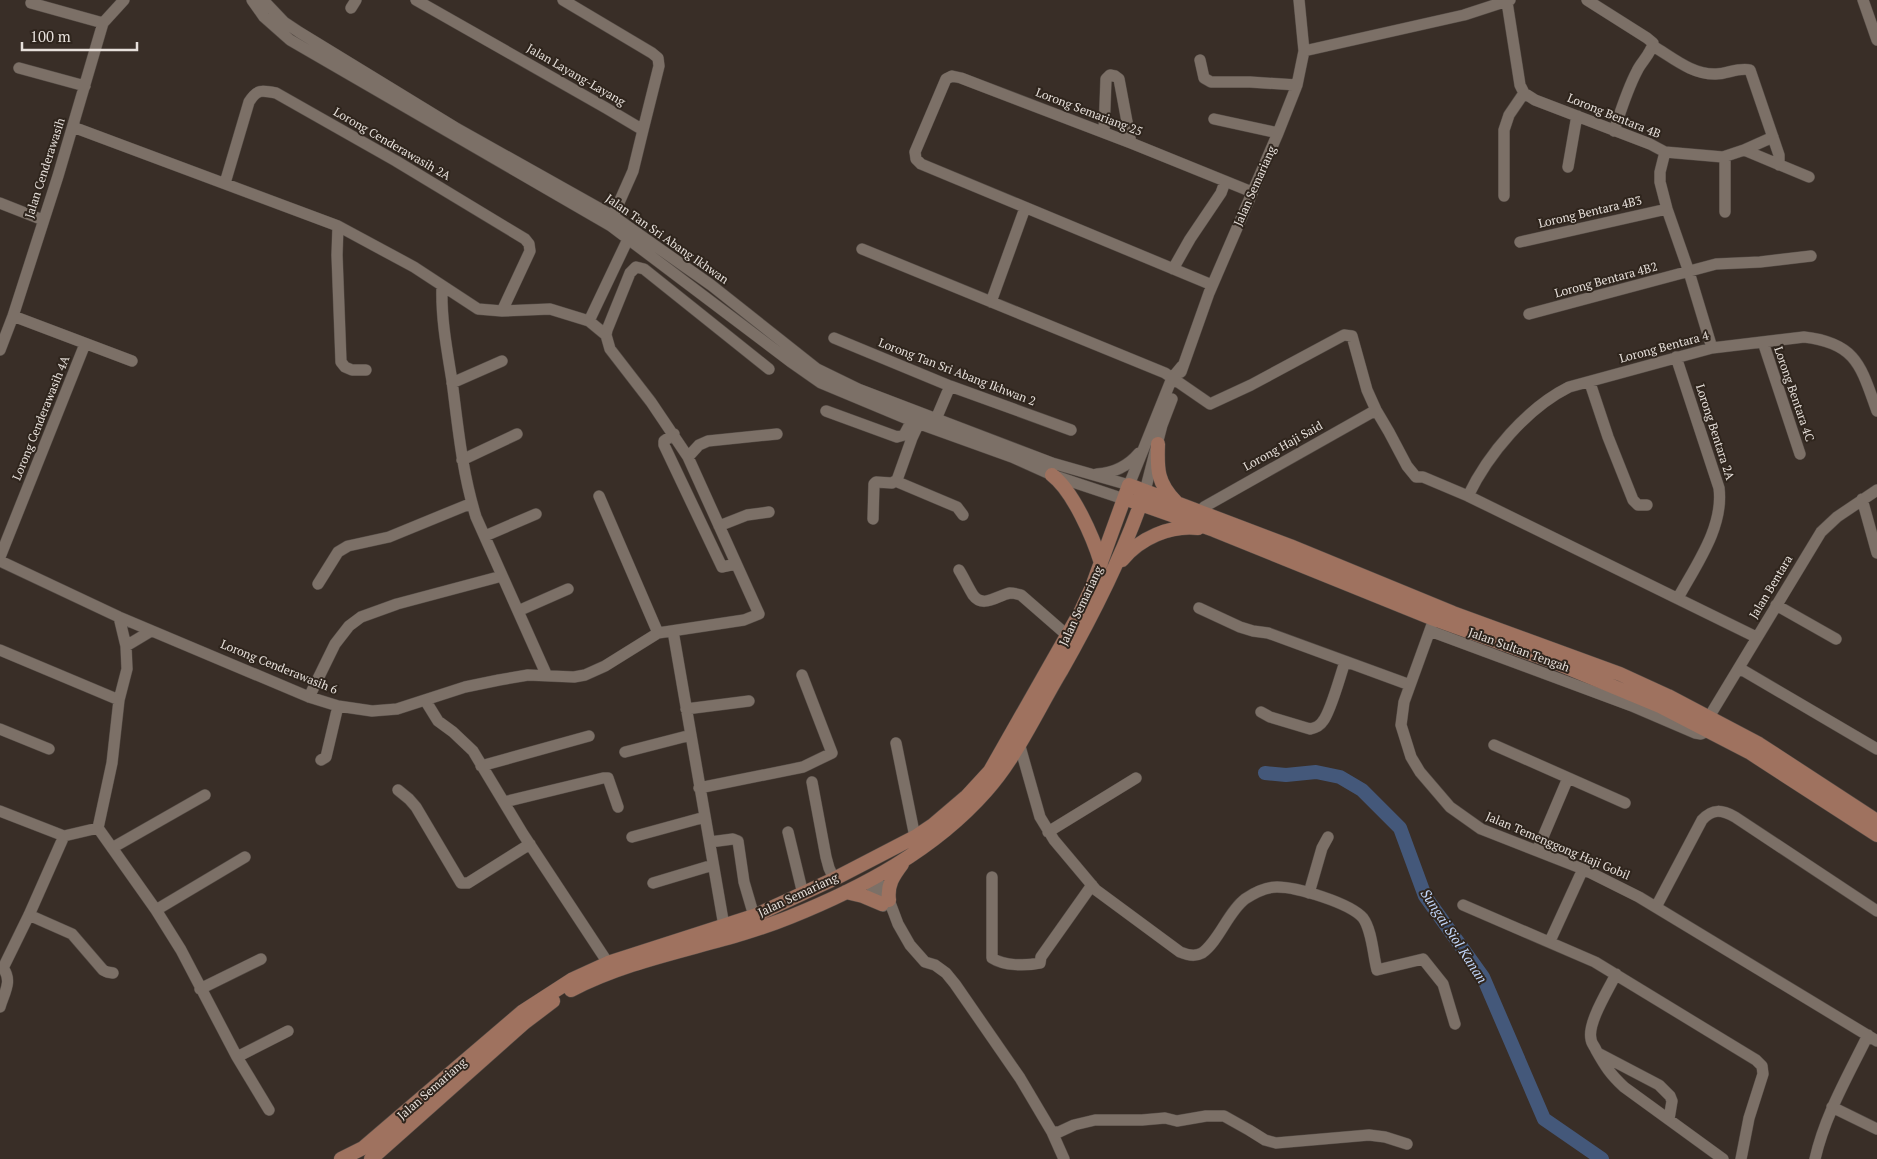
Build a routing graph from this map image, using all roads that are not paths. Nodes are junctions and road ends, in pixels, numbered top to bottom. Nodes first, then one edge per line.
1 (124, 0) edge
2 (252, 0) edge
3 (263, 0) edge
4 (416, 0) edge
5 (563, 0) edge
6 (1299, 0) edge
7 (1587, 0) edge
8 (1863, 0) edge
9 (1509, 1) edge
10 (31, 3) dead end
11 (1874, 18) edge
12 (103, 23) junction
13 (1877, 40) edge
14 (1653, 46) junction
15 (1304, 50) junction
16 (1200, 60) dead end
17 (18, 68) dead end
18 (1297, 85) junction
19 (85, 86) junction
20 (1524, 93) junction
21 (1578, 116) junction
22 (1214, 119) dead end
23 (74, 127) junction
24 (643, 130) junction
25 (1614, 131) junction
26 (1104, 132) junction
27 (1278, 133) junction
28 (1773, 138) junction
29 (1131, 143) junction
30 (1744, 150) junction
31 (1664, 152) junction
32 (1723, 157) junction
33 (1779, 165) junction
34 (1568, 167) dead end
35 (1809, 177) dead end
36 (1225, 182) junction
37 (225, 183) junction
38 (1252, 192) junction
39 (1504, 196) dead end
40 (0, 203) edge
41 (1026, 208) junction
42 (1667, 209) junction
43 (1725, 212) dead end
44 (613, 216) junction
45 (43, 220) junction
46 (338, 226) junction
47 (628, 239) junction
48 (1520, 242) dead end
49 (862, 249) dead end
50 (1811, 256) dead end
51 (1173, 269) junction
52 (1689, 272) junction
53 (442, 286) junction
54 (1212, 286) junction
55 (991, 302) junction
56 (502, 311) junction
57 (1529, 314) dead end
58 (13, 316) junction
59 (589, 321) junction
60 (606, 335) junction
61 (834, 338) dead end
62 (1763, 342) junction
63 (85, 344) junction
64 (1712, 348) junction
65 (0, 350) edge
66 (1676, 357) junction
67 (132, 361) dead end
68 (502, 361) dead end
69 (769, 369) dead end
70 (366, 370) dead end
71 (1176, 379) junction
72 (452, 383) junction
73 (1590, 383) junction
74 (950, 386) junction
75 (1376, 410) junction
76 (826, 411) dead end
77 (1877, 411) edge
78 (936, 419) junction
79 (916, 422) junction
80 (1071, 430) dead end
81 (517, 434) dead end
82 (674, 434) junction
83 (777, 434) dead end
84 (1152, 445) junction
85 (1012, 453) junction
86 (1800, 454) dead end
87 (688, 457) junction
88 (462, 460) junction
89 (1090, 474) junction
90 (1052, 475) junction
91 (897, 480) junction
92 (1128, 485) junction
93 (1877, 490) edge
94 (599, 496) dead end
95 (1468, 496) junction
96 (1143, 498) junction
97 (1124, 499) junction
98 (1862, 500) junction
99 (472, 503) junction
100 (1179, 505) junction
101 (1647, 505) dead end
102 (1204, 507) dead end
103 (770, 512) dead end
104 (536, 514) dead end
105 (963, 515) dead end
106 (873, 519) dead end
107 (719, 526) junction
108 (1214, 530) junction
109 (485, 536) junction
110 (1877, 553) edge
111 (0, 559) edge
112 (1101, 563) junction
113 (736, 564) junction
114 (1117, 567) junction
115 (959, 570) dead end
116 (502, 576) junction
117 (318, 584) dead end
118 (568, 589) dead end
119 (1678, 598) junction
120 (1776, 605) junction
121 (1199, 608) dead end
122 (518, 611) junction
123 (119, 617) junction
124 (1432, 625) junction
125 (152, 630) junction
126 (673, 631) junction
127 (658, 633) junction
128 (1068, 636) junction
129 (1756, 637) junction
130 (1836, 639) dead end
131 (126, 646) junction
132 (0, 650) edge
133 (1345, 662) junction
134 (1739, 668) junction
135 (802, 675) dead end
136 (547, 676) junction
137 (1410, 685) junction
138 (309, 697) junction
139 (119, 700) junction
140 (425, 700) junction
141 (748, 701) dead end
142 (338, 706) junction
143 (686, 709) junction
144 (1261, 712) dead end
145 (1709, 717) junction
146 (0, 729) edge
147 (691, 735) junction
148 (589, 736) dead end
149 (896, 742) dead end
150 (1019, 743) junction
151 (1494, 745) dead end
152 (49, 749) dead end
153 (1877, 749) edge
154 (625, 752) dead end
155 (321, 760) dead end
156 (1008, 762) junction
157 (481, 766) junction
158 (1027, 772) junction
159 (1136, 778) dead end
160 (1568, 778) junction
161 (812, 782) dead end
162 (699, 788) junction
163 (398, 790) dead end
164 (204, 795) dead end
165 (504, 802) junction
166 (1625, 803) dead end
167 (618, 807) dead end
168 (0, 811) edge
169 (704, 817) junction
170 (1877, 821) edge
171 (98, 828) junction
172 (788, 832) dead end
173 (1048, 832) junction
174 (1877, 835) edge
175 (64, 836) junction
176 (632, 837) dead end
177 (915, 837) junction
178 (1328, 837) dead end
179 (710, 842) junction
180 (530, 844) junction
181 (112, 848) junction
182 (1537, 851) junction
183 (245, 857) dead end
184 (906, 860) junction
185 (713, 864) junction
186 (1582, 869) junction
187 (992, 877) dead end
188 (834, 879) junction
189 (871, 879) junction
190 (653, 882) dead end
191 (1092, 885) junction
192 (846, 892) junction
193 (1309, 893) junction
194 (804, 894) junction
195 (886, 902) junction
196 (1463, 905) dead end
197 (1656, 907) junction
198 (156, 910) junction
199 (1877, 912) edge
200 (29, 916) junction
201 (754, 916) junction
202 (724, 926) junction
203 (1550, 941) junction
204 (261, 959) dead end
205 (608, 962) junction
206 (114, 972) dead end
207 (1616, 974) junction
208 (200, 989) junction
209 (0, 1007) edge
210 (1454, 1024) dead end
211 (288, 1031) dead end
212 (1872, 1038) edge
213 (1598, 1053) junction
214 (237, 1057) junction
215 (1832, 1107) junction
216 (269, 1110) dead end
217 (1669, 1119) junction
218 (1877, 1129) edge
219 (1052, 1132) junction
220 (1407, 1144) dead end
221 (363, 1148) junction
222 (341, 1159) edge
223 (351, 1159) edge
224 (371, 1159) edge
225 (1064, 1159) edge
226 (1723, 1159) edge
227 (1741, 1159) edge
228 (1815, 1159) edge

1 - 12 street, Jalan Cenderawasih
2 - 47 street, Jalan Tan Sri Abang Ikhwan
3 - 44 street, Jalan Tan Sri Abang Ikhwan
4 - 24 street, Jalan Layang-Layang
5 - 24 street
6 - 15 street, Jalan Semariang
7 - 14 street
8 - 11 street
9 - 15 street
9 - 20 street
10 - 12 street
11 - 13 street
12 - 19 street, Jalan Cenderawasih
14 - 25 street
14 - 28 street
15 - 18 street, Jalan Semariang
16 - 18 street
17 - 19 street
18 - 27 street, Jalan Semariang
19 - 23 street, Jalan Cenderawasih
20 - 21 street, Lorong Bentara 4B
20 - 39 street
21 - 25 street, Lorong Bentara 4B
21 - 34 street
22 - 27 street
23 - 37 street
23 - 45 street, Jalan Cenderawasih
24 - 44 street
25 - 31 street, Lorong Bentara 4B
26 - 29 street, Lorong Semariang 25
26 - 29 street
26 - 41 street, Lorong Semariang 25
27 - 38 street, Jalan Semariang
28 - 30 street
28 - 33 street
29 - 36 street, Lorong Semariang 25
30 - 32 street
30 - 33 street
31 - 32 street
31 - 42 street, Lorong Bentara 4B
32 - 43 street
33 - 35 street
36 - 38 street, Lorong Semariang 25
36 - 51 street
37 - 46 street
37 - 56 street, Lorong Cenderawasih 2A
38 - 54 street, Jalan Semariang
40 - 45 street
41 - 51 street
41 - 55 street
42 - 48 street, Lorong Bentara 4B3
42 - 52 street, Lorong Bentara 4B
44 - 78 street, Jalan Tan Sri Abang Ikhwan
45 - 58 street, Jalan Cenderawasih
46 - 53 street
46 - 70 street
47 - 59 street
47 - 79 street, Jalan Tan Sri Abang Ikhwan
49 - 55 street
50 - 52 street, Lorong Bentara 4B2
51 - 54 street
52 - 57 street, Lorong Bentara 4B2
52 - 64 street, Lorong Bentara 4B
53 - 56 street
53 - 72 street
54 - 71 street, Jalan Semariang
55 - 71 street
56 - 59 street
58 - 63 street
58 - 65 street, Jalan Cenderawasih
59 - 60 street
60 - 69 street
60 - 82 street
61 - 74 street, Lorong Tan Sri Abang Ikhwan 2
62 - 64 street, Lorong Bentara 4
62 - 77 street, Lorong Bentara 4
62 - 86 street, Lorong Bentara 4C
63 - 67 street
63 - 111 street, Lorong Cenderawasih 4A
64 - 66 street, Lorong Bentara 4
66 - 73 street, Lorong Bentara 4
66 - 119 street, Lorong Bentara 2A
68 - 72 street
71 - 75 street
71 - 84 street, Jalan Semariang
72 - 88 street
73 - 95 street, Lorong Bentara 4
73 - 101 street
74 - 78 street
74 - 80 street, Lorong Tan Sri Abang Ikhwan 2
75 - 95 street
75 - 102 street, Lorong Haji Said
76 - 79 street
78 - 85 street, Jalan Tan Sri Abang Ikhwan
79 - 85 street, Jalan Tan Sri Abang Ikhwan
79 - 91 street
81 - 88 street
82 - 87 street
82 - 113 street
83 - 87 street
84 - 89 street
84 - 92 street
84 - 96 street
84 - 100 main road
85 - 89 street
85 - 90 street
87 - 107 street
88 - 99 street
89 - 92 street
90 - 97 street
90 - 112 main road
91 - 105 street
91 - 106 street
92 - 96 main road
92 - 97 main road, Jalan Semariang
93 - 98 street, Jalan Bentara
94 - 127 street
95 - 119 street
96 - 97 main road
96 - 100 main road, Jalan Sultan Tengah
96 - 108 main road, Jalan Sultan Tengah
96 - 114 main road, Jalan Semariang
97 - 112 main road, Jalan Semariang
98 - 110 street
98 - 120 street, Jalan Bentara
99 - 109 street
99 - 117 street
100 - 145 main road, Jalan Sultan Tengah
103 - 107 street
104 - 109 street
107 - 113 street
108 - 114 main road
108 - 124 main road, Jalan Sultan Tengah
109 - 116 street
111 - 123 street, Lorong Cenderawasih 6
112 - 128 main road, Jalan Semariang
113 - 126 street, Lorong Cenderawasih 6
114 - 150 main road, Jalan Semariang
115 - 128 street
116 - 122 street
116 - 138 street
118 - 122 street
119 - 129 street
120 - 129 street, Jalan Bentara
120 - 130 street
121 - 133 street
122 - 136 street
123 - 125 street, Lorong Cenderawasih 6
123 - 131 street
124 - 137 street, Jalan Temenggong Haji Gobil
124 - 174 main road, Jalan Sultan Tengah
125 - 131 street
125 - 138 street, Lorong Cenderawasih 6
126 - 127 street, Lorong Cenderawasih 6
126 - 143 street
127 - 136 street, Lorong Cenderawasih 6
128 - 177 main road, Jalan Semariang
129 - 134 street, Jalan Bentara
131 - 139 street
132 - 139 street
133 - 137 street
133 - 144 street
134 - 145 street, Jalan Bentara
134 - 153 street
135 - 162 street
136 - 140 street, Lorong Cenderawasih 6
137 - 182 street, Jalan Temenggong Haji Gobil
138 - 142 street, Lorong Cenderawasih 6
139 - 171 street
140 - 142 street, Lorong Cenderawasih 6
140 - 157 street
141 - 143 street
142 - 155 street
143 - 147 street
145 - 170 main road, Jalan Sultan Tengah
146 - 152 street
147 - 154 street
147 - 162 street
148 - 157 street
149 - 177 street
150 - 156 main road, Jalan Semariang
150 - 158 street
151 - 160 street
156 - 158 street
156 - 184 main road, Jalan Semariang
157 - 165 street
158 - 173 street
159 - 173 street
160 - 166 street
160 - 182 street
161 - 188 street
162 - 169 street
163 - 180 street
164 - 181 street
165 - 167 street
165 - 180 street
168 - 175 street
169 - 176 street
169 - 179 street
171 - 175 street
171 - 181 street
172 - 194 street
173 - 191 street
175 - 200 street
177 - 188 main road, Jalan Semariang
178 - 193 street
179 - 185 street
179 - 201 street
180 - 205 street
181 - 198 street
182 - 186 street, Jalan Temenggong Haji Gobil
183 - 198 street
184 - 189 main road, Jalan Semariang
184 - 195 main road
185 - 190 street
185 - 202 street
186 - 197 street, Jalan Temenggong Haji Gobil
186 - 203 street
187 - 191 street
188 - 194 main road, Jalan Semariang
189 - 192 main road, Jalan Semariang
189 - 194 main road
189 - 195 street
191 - 193 street
192 - 195 main road
192 - 224 main road, Jalan Semariang
193 - 210 street
194 - 201 main road, Jalan Semariang
195 - 219 street
196 - 203 street
197 - 199 street
197 - 212 street, Jalan Temenggong Haji Gobil
198 - 208 street
200 - 206 street
200 - 209 street
201 - 202 main road, Jalan Semariang
202 - 205 main road, Jalan Semariang
203 - 207 street
204 - 208 street
205 - 221 main road, Jalan Semariang
207 - 213 street
207 - 227 street
208 - 214 street
211 - 214 street
212 - 215 street
213 - 217 street
213 - 217 street
214 - 216 street
215 - 218 street
215 - 228 street
217 - 226 street
219 - 220 street
219 - 225 street
221 - 222 main road, Jalan Semariang
221 - 223 main road

